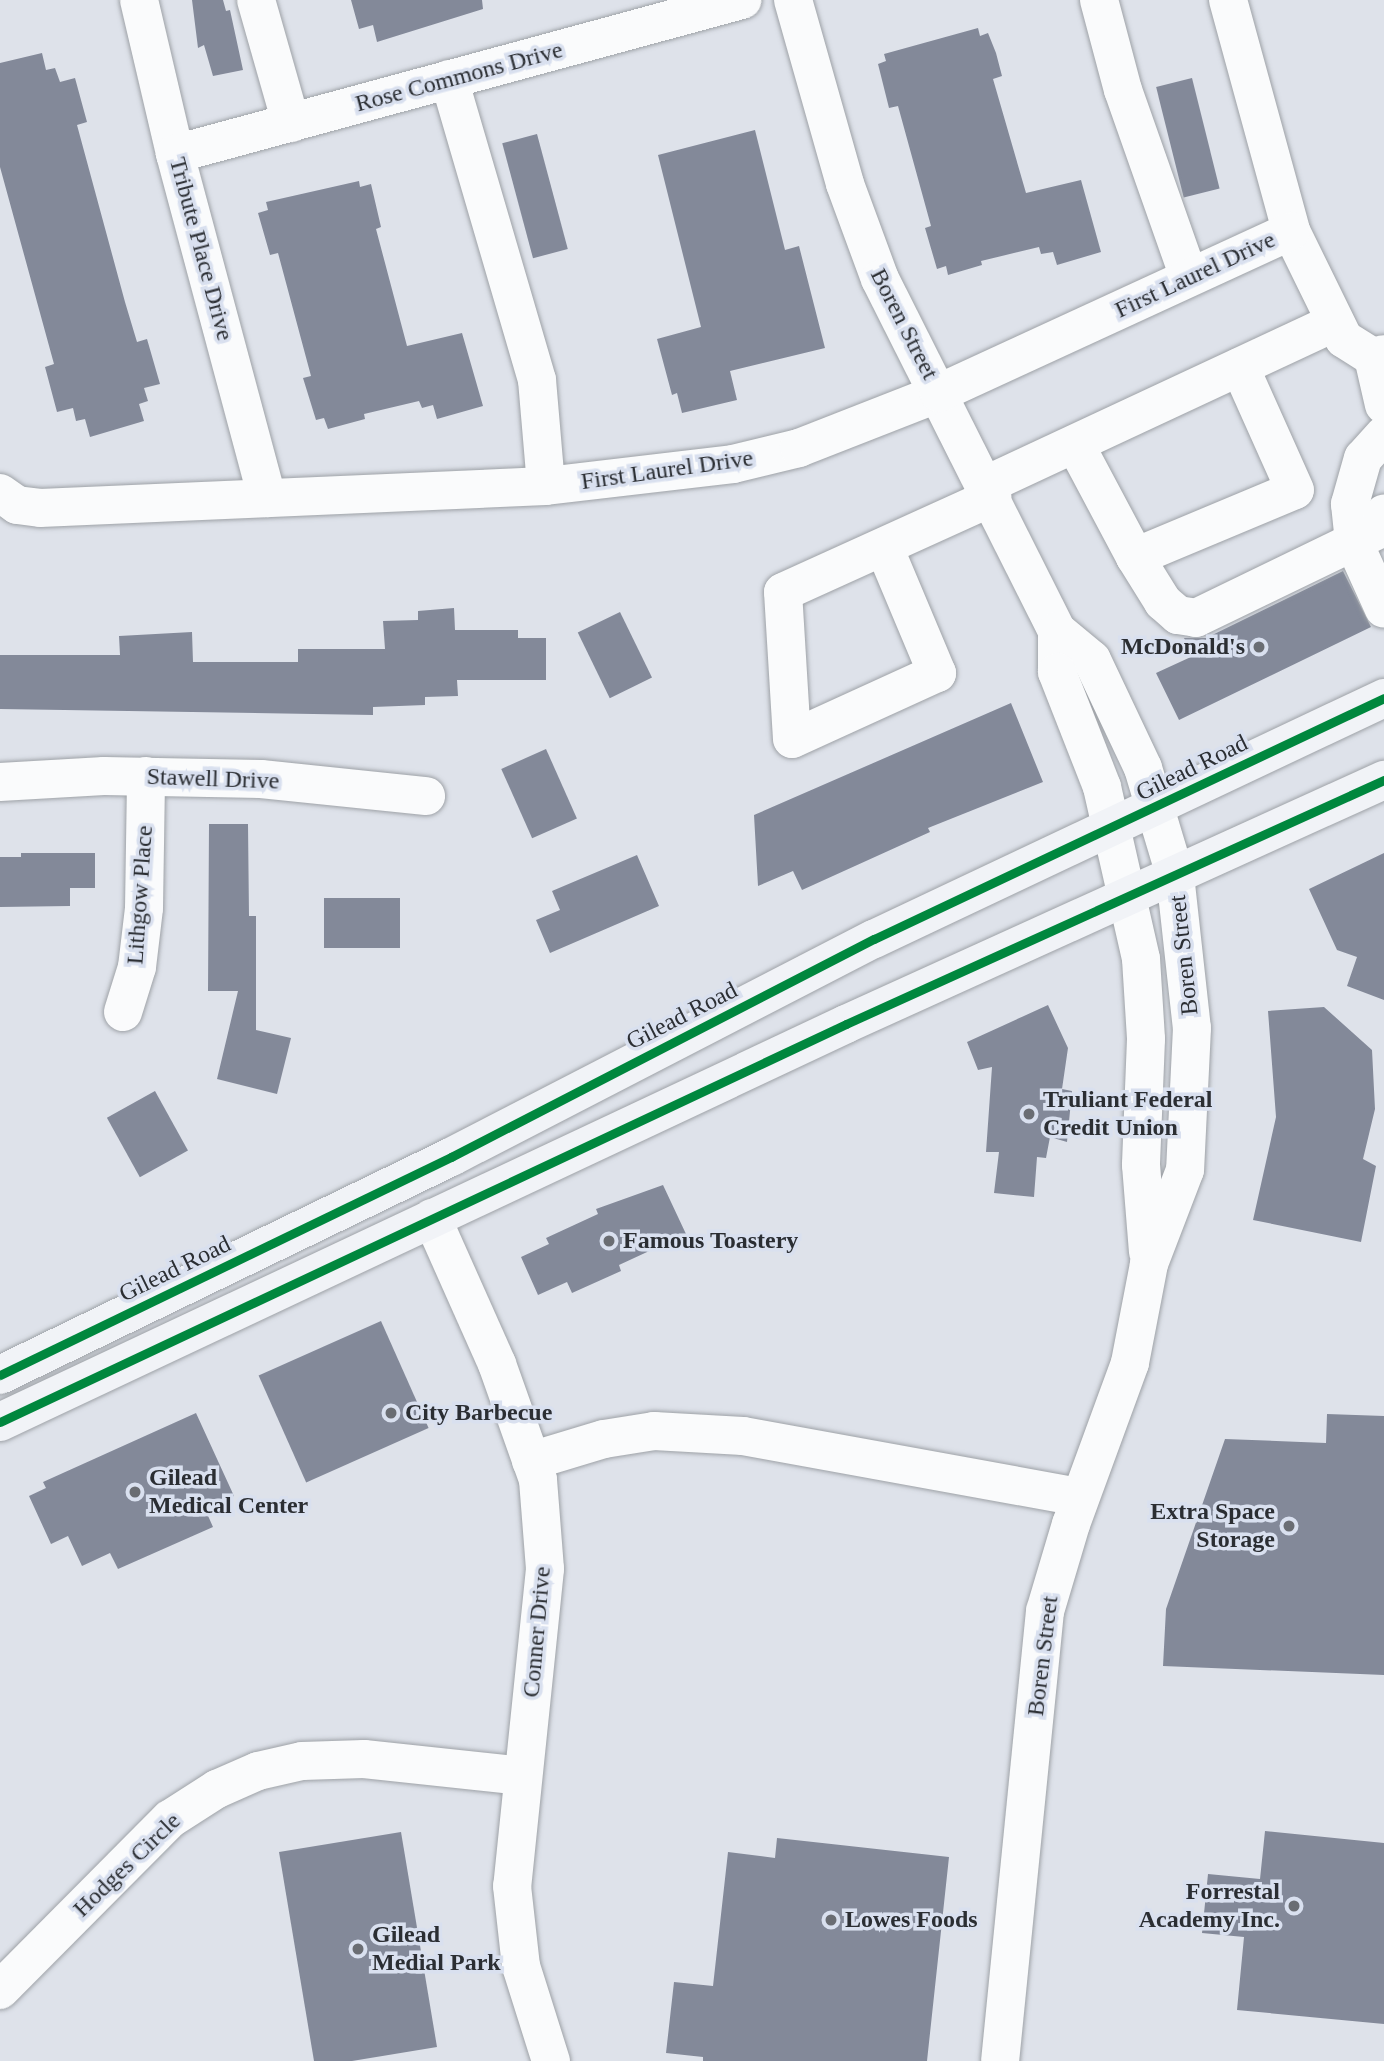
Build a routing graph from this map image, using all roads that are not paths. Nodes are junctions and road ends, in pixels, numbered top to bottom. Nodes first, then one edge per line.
1 (139, 0) edge
2 (256, 0) edge
3 (742, 0) edge
4 (793, 0) edge
5 (1099, 0) edge
6 (1228, 0) edge
7 (449, 79) junction
8 (291, 123) junction
9 (175, 154) junction
10 (1291, 231) junction
11 (1189, 277) junction
12 (1335, 322) junction
13 (1378, 355) edge
14 (1240, 367) junction
15 (939, 393) junction
16 (1384, 404) edge
17 (1384, 435) edge
18 (1075, 444) junction
19 (546, 486) junction
20 (989, 491) junction
21 (0, 493) edge
22 (267, 498) junction
23 (1384, 513) edge
24 (1354, 543) junction
25 (884, 547) junction
26 (1135, 557) junction
27 (1384, 609) edge
28 (1056, 631) junction
29 (1384, 698) edge
30 (146, 776) junction
31 (1384, 780) edge
32 (0, 782) edge
33 (426, 796) dead end
34 (1157, 807) junction
35 (1113, 828) junction
36 (1175, 875) junction
37 (1128, 894) junction
38 (123, 1012) dead end
39 (432, 1218) junction
40 (1149, 1264) junction
41 (0, 1375) edge
42 (0, 1422) edge
43 (531, 1461) junction
44 (1080, 1497) junction
45 (523, 1776) junction
46 (0, 1990) edge
47 (551, 2061) edge
48 (1000, 2061) edge

1 - 9 street, Tribute Place Drive
2 - 8 street
3 - 7 street, Rose Commons Drive
4 - 15 street, Boren Street
5 - 11 street
6 - 10 street
7 - 8 street, Rose Commons Drive
7 - 19 street
8 - 9 street, Rose Commons Drive
9 - 22 street, Tribute Place Drive
10 - 11 street, First Laurel Drive
10 - 12 street
11 - 15 street, First Laurel Drive
12 - 13 street
12 - 14 street
13 - 16 street
14 - 18 street
14 - 26 street
15 - 19 street, First Laurel Drive
15 - 20 street, Boren Street
17 - 24 street
18 - 20 street
18 - 26 street
19 - 22 street, First Laurel Drive
20 - 25 street
20 - 28 street, Boren Street
21 - 22 street, First Laurel Drive
23 - 24 street
24 - 26 street
24 - 27 street
25 - 25 street
28 - 34 street, Boren Street
28 - 35 street, Boren Street
29 - 34 main road, Gilead Road
30 - 32 street, Stawell Drive
30 - 33 street, Stawell Drive
30 - 38 street, Lithgow Place
31 - 36 main road
34 - 35 main road, Gilead Road
34 - 36 street, Boren Street
35 - 37 street, Boren Street
35 - 41 main road, Gilead Road
36 - 37 main road
36 - 40 street, Boren Street
37 - 39 main road
37 - 40 street, Boren Street
39 - 42 main road
39 - 43 street, Conner Drive
40 - 44 street, Boren Street
43 - 44 street
43 - 45 street, Conner Drive
44 - 48 street, Boren Street
45 - 46 street, Hodges Circle
45 - 47 street, Conner Drive

